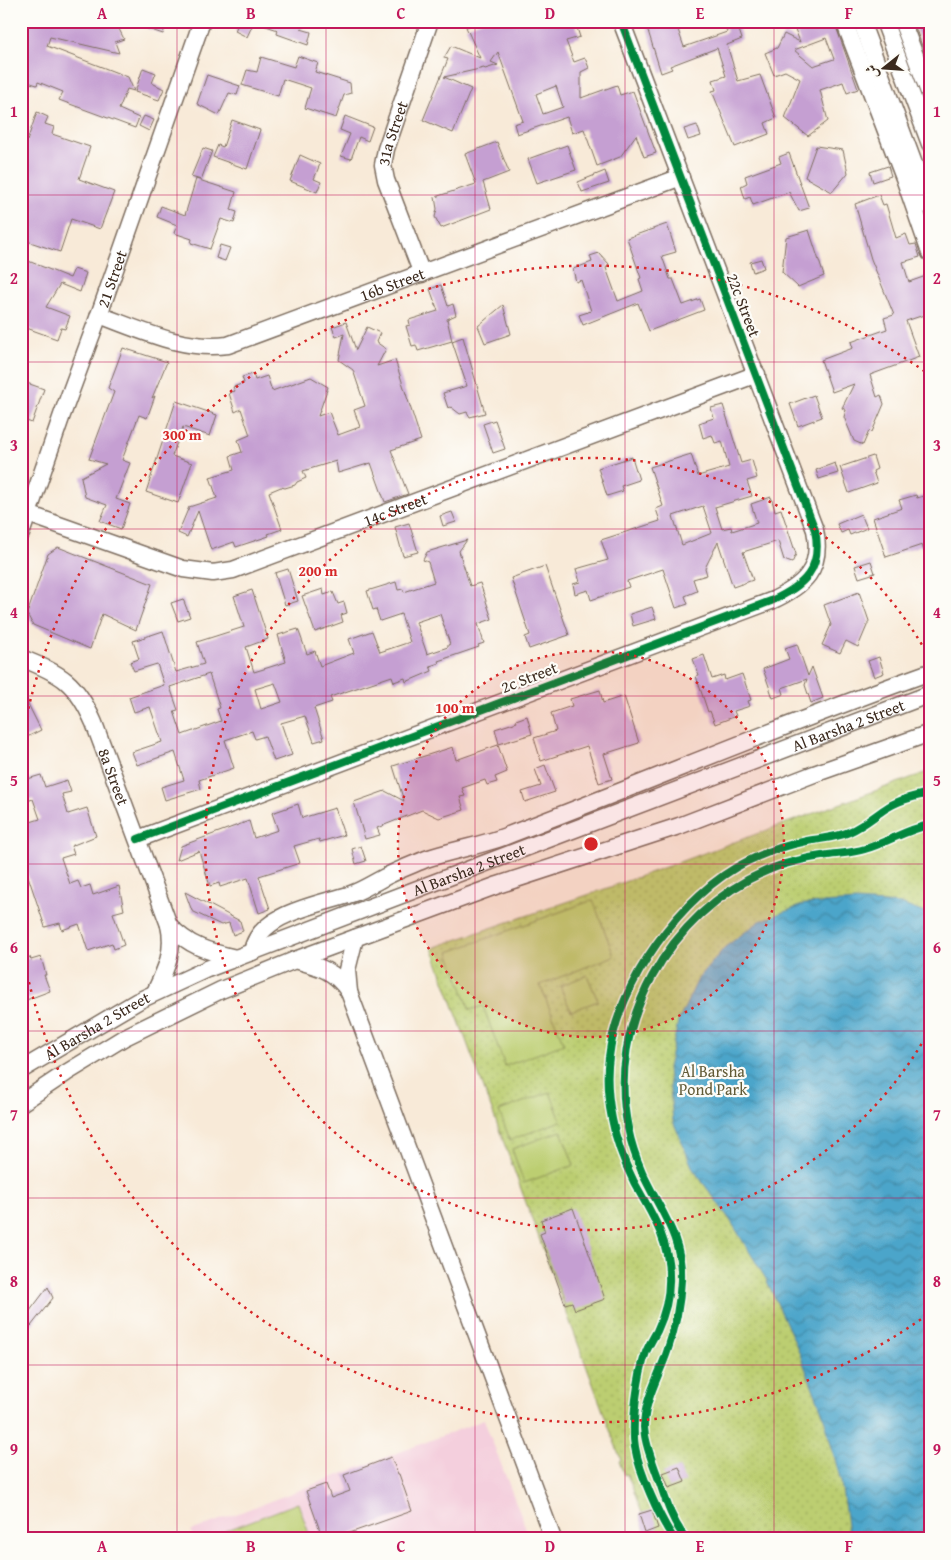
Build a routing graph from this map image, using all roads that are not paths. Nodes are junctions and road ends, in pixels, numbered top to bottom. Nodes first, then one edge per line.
1 (202, 21) edge
2 (430, 21) edge
3 (621, 21) edge
4 (844, 21) edge
5 (860, 21) edge
6 (884, 21) edge
7 (902, 21) edge
8 (930, 95) edge
9 (886, 110) junction
10 (930, 144) edge
11 (681, 177) junction
12 (930, 207) edge
13 (930, 253) edge
14 (422, 274) junction
15 (99, 316) junction
16 (757, 374) junction
17 (28, 514) junction
18 (21, 534) edge
19 (788, 592) joint
20 (21, 658) edge
21 (928, 673) edge
22 (930, 694) edge
23 (930, 733) edge
24 (138, 839) junction
25 (169, 925) junction
26 (355, 938) junction
27 (252, 952) junction
28 (236, 958) junction
29 (295, 960) junction
30 (156, 992) junction
31 (349, 992) junction
32 (21, 1070) edge
33 (21, 1103) edge
34 (553, 1539) edge

1 - 15 street, 21 Street
2 - 14 street, 31a Street
3 - 11 street, 22c Street
4 - 9 street
5 - 9 street
6 - 10 street
7 - 8 street
9 - 12 street
9 - 13 street
11 - 14 street, 16b Street
11 - 16 street, 22c Street
14 - 15 street, 16b Street
15 - 17 street, 21 Street
16 - 17 street, 14c Street
16 - 19 street, 22c Street
17 - 18 street, 21 Street
19 - 24 street, 2c Street
20 - 24 street, 8a Street
21 - 27 street
22 - 27 street, Al Barsha 2 Street
23 - 26 street, Al Barsha 2 Street
24 - 25 street, 8a Street
25 - 28 street, 8a Street
25 - 30 street, 8a Street
26 - 29 street, Al Barsha 2 Street
26 - 31 street
27 - 28 street, Al Barsha 2 Street
28 - 30 street, Al Barsha 2 Street
29 - 31 street
29 - 33 street, Al Barsha 2 Street
30 - 32 street, Al Barsha 2 Street
31 - 34 street

